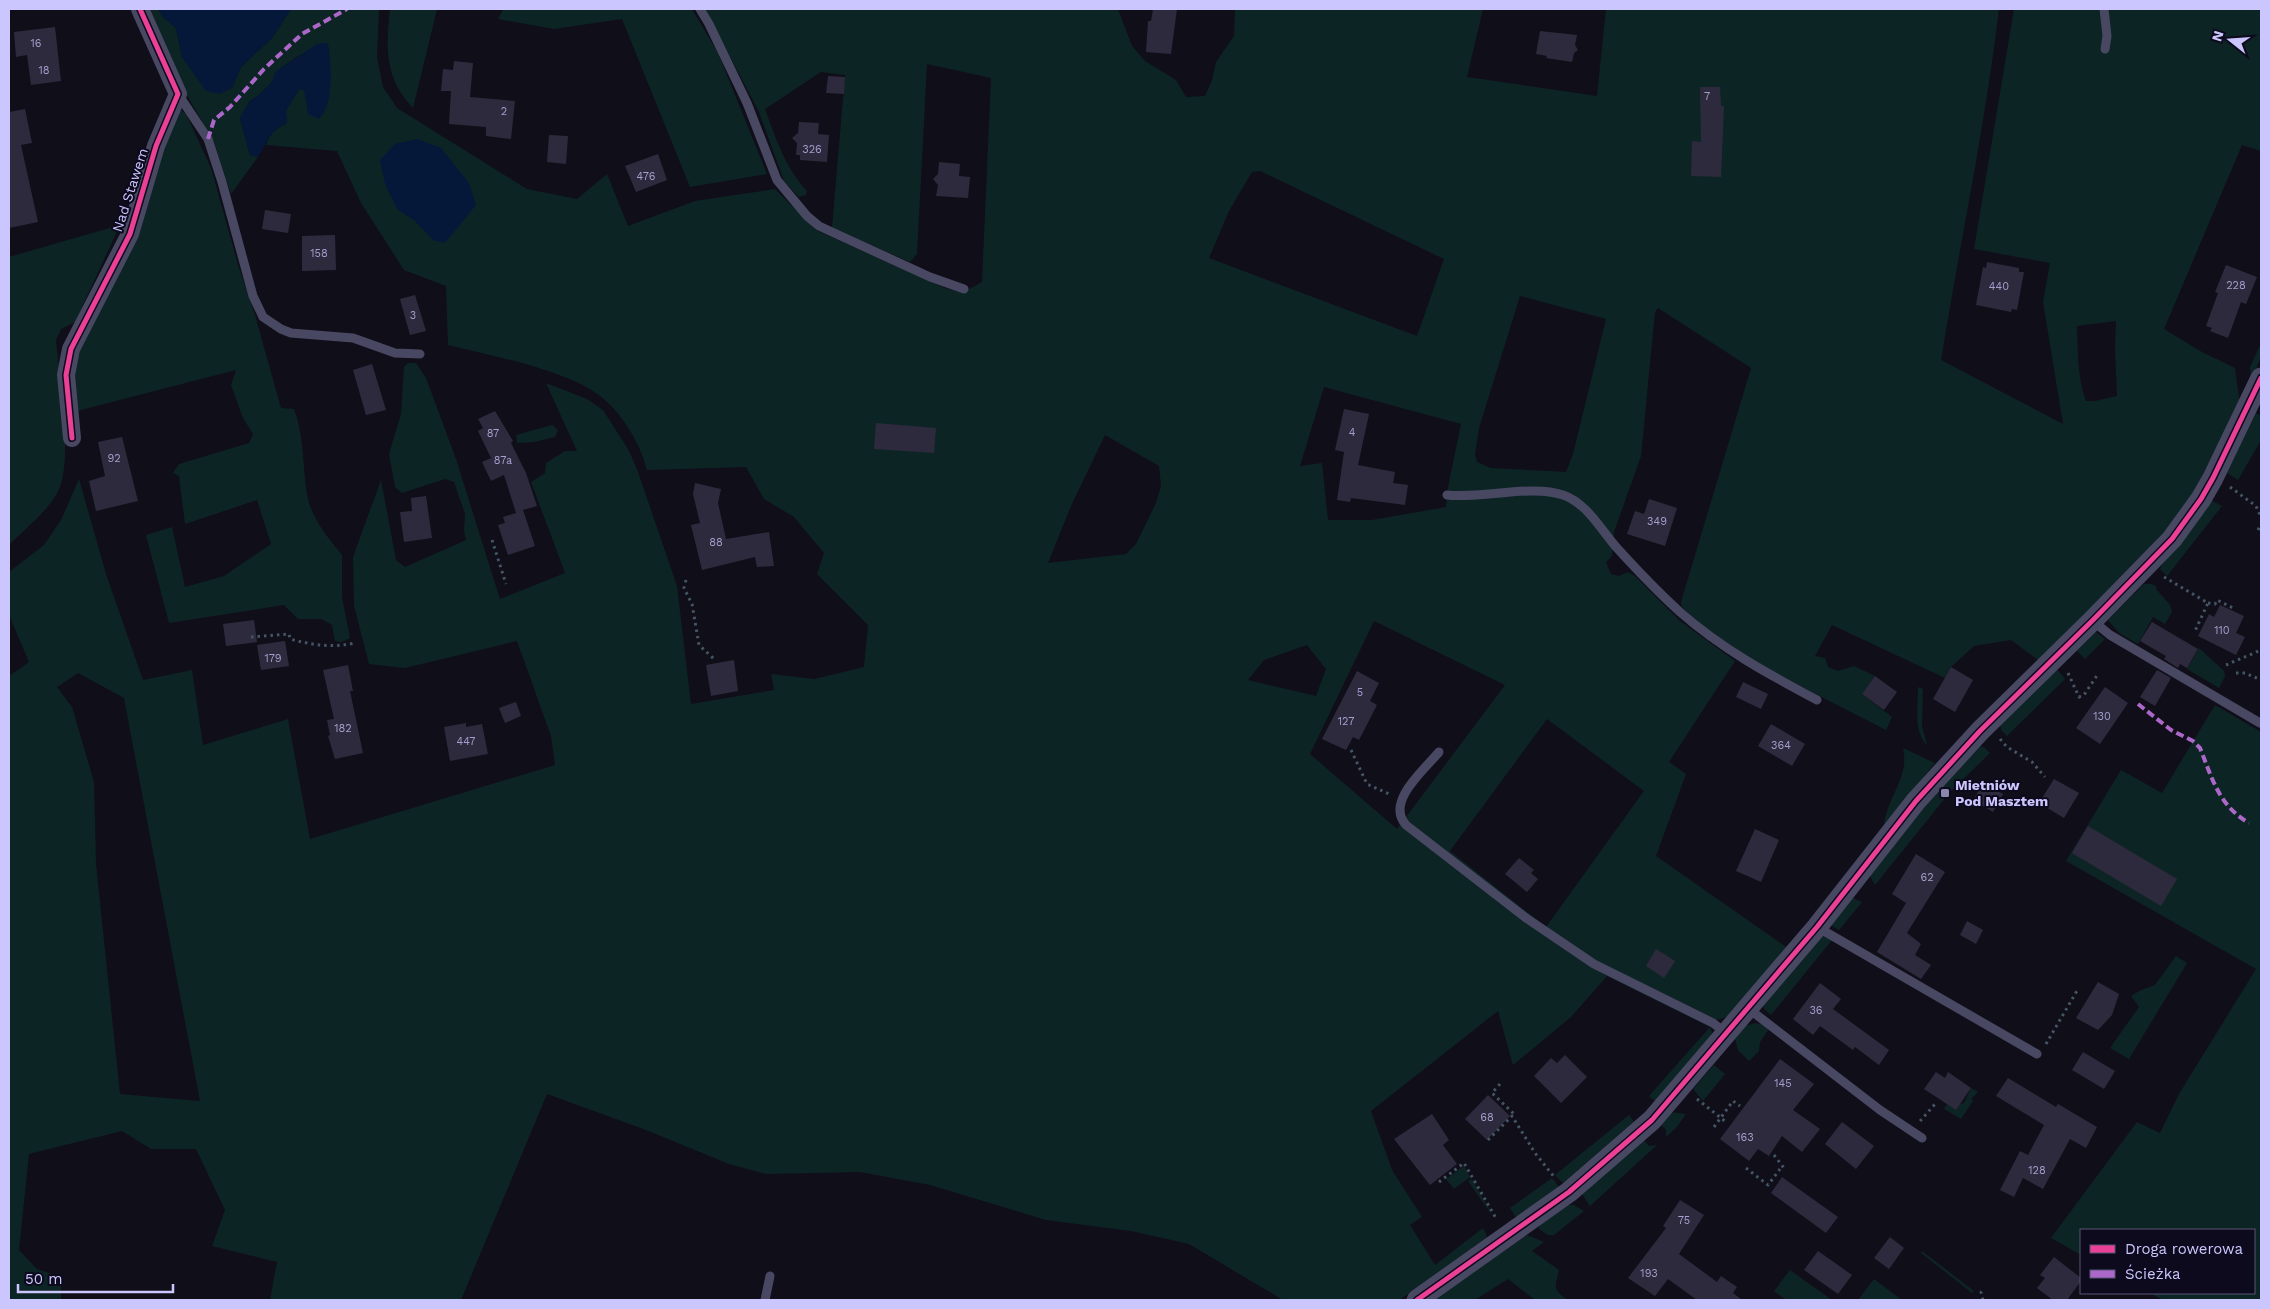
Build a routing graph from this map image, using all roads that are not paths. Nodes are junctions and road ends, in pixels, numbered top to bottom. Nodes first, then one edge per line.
1 (140, 9) edge
2 (700, 9) edge
3 (2104, 9) edge
4 (2105, 49) dead end
5 (178, 94) junction
6 (964, 289) dead end
7 (420, 354) dead end
8 (2261, 378) edge
9 (72, 438) dead end
10 (1447, 495) dead end
11 (2093, 620) junction
12 (1817, 700) dead end
13 (2260, 723) dead end
14 (1439, 752) dead end
15 (1817, 927) junction
16 (1749, 1009) junction
17 (1728, 1034) junction
18 (2040, 1051) road end
19 (1922, 1138) dead end
20 (770, 1276) dead end
21 (765, 1300) edge
22 (1417, 1300) edge

1 - 5 street
2 - 6 lane
3 - 4 lane
5 - 7 lane
5 - 9 street, Nad Stawem
8 - 11 street
10 - 12 lane
11 - 13 lane
11 - 15 street
14 - 17 lane
15 - 16 street
15 - 18 lane
16 - 17 street
16 - 19 lane
17 - 22 street
20 - 21 lane

